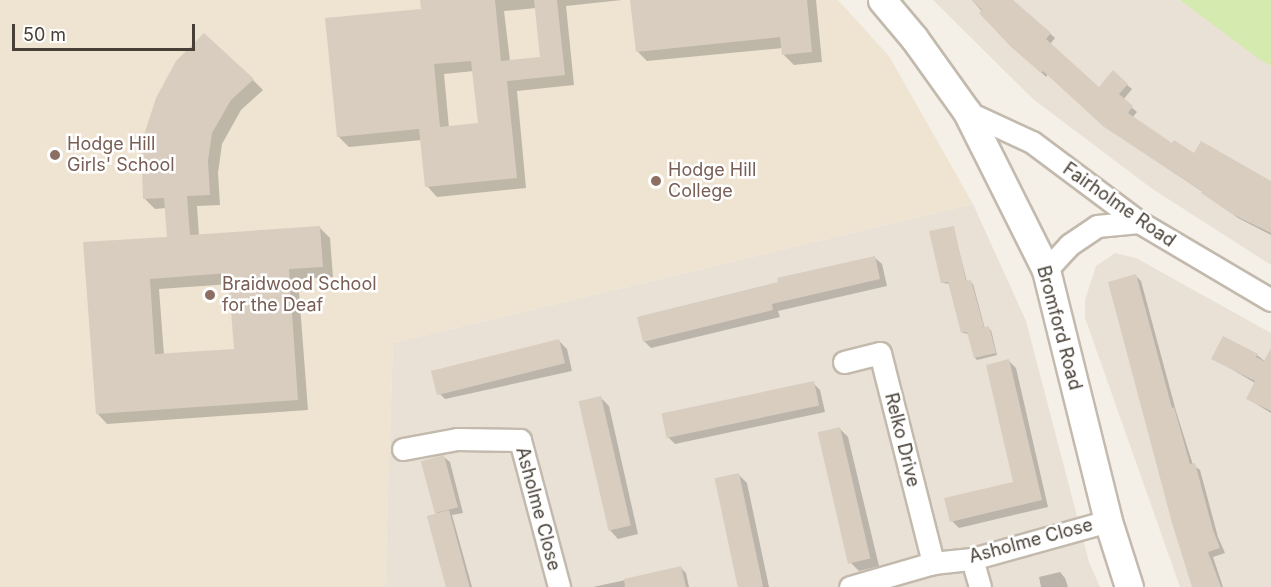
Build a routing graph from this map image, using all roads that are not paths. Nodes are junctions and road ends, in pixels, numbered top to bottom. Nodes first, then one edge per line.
1 (882, 0) edge
2 (967, 112) junction
3 (1140, 222) junction
4 (1046, 270) junction
5 (1271, 300) edge
6 (844, 362) dead end
7 (403, 449) dead end
8 (1108, 521) junction
9 (972, 559) junction
10 (933, 564) junction
11 (559, 587) edge
12 (850, 587) edge
13 (980, 587) edge
14 (1129, 587) edge

1 - 2 street, Bromford Road
2 - 3 street, Fairholme Road
2 - 4 street, Bromford Road
3 - 4 street
3 - 5 street, Fairholme Road
4 - 8 street, Bromford Road
6 - 10 street, Relko Drive
7 - 11 street, Asholme Close
8 - 9 street, Asholme Close
8 - 14 street, Bromford Road
9 - 10 street, Asholme Close
9 - 13 street
10 - 12 street, Asholme Close

